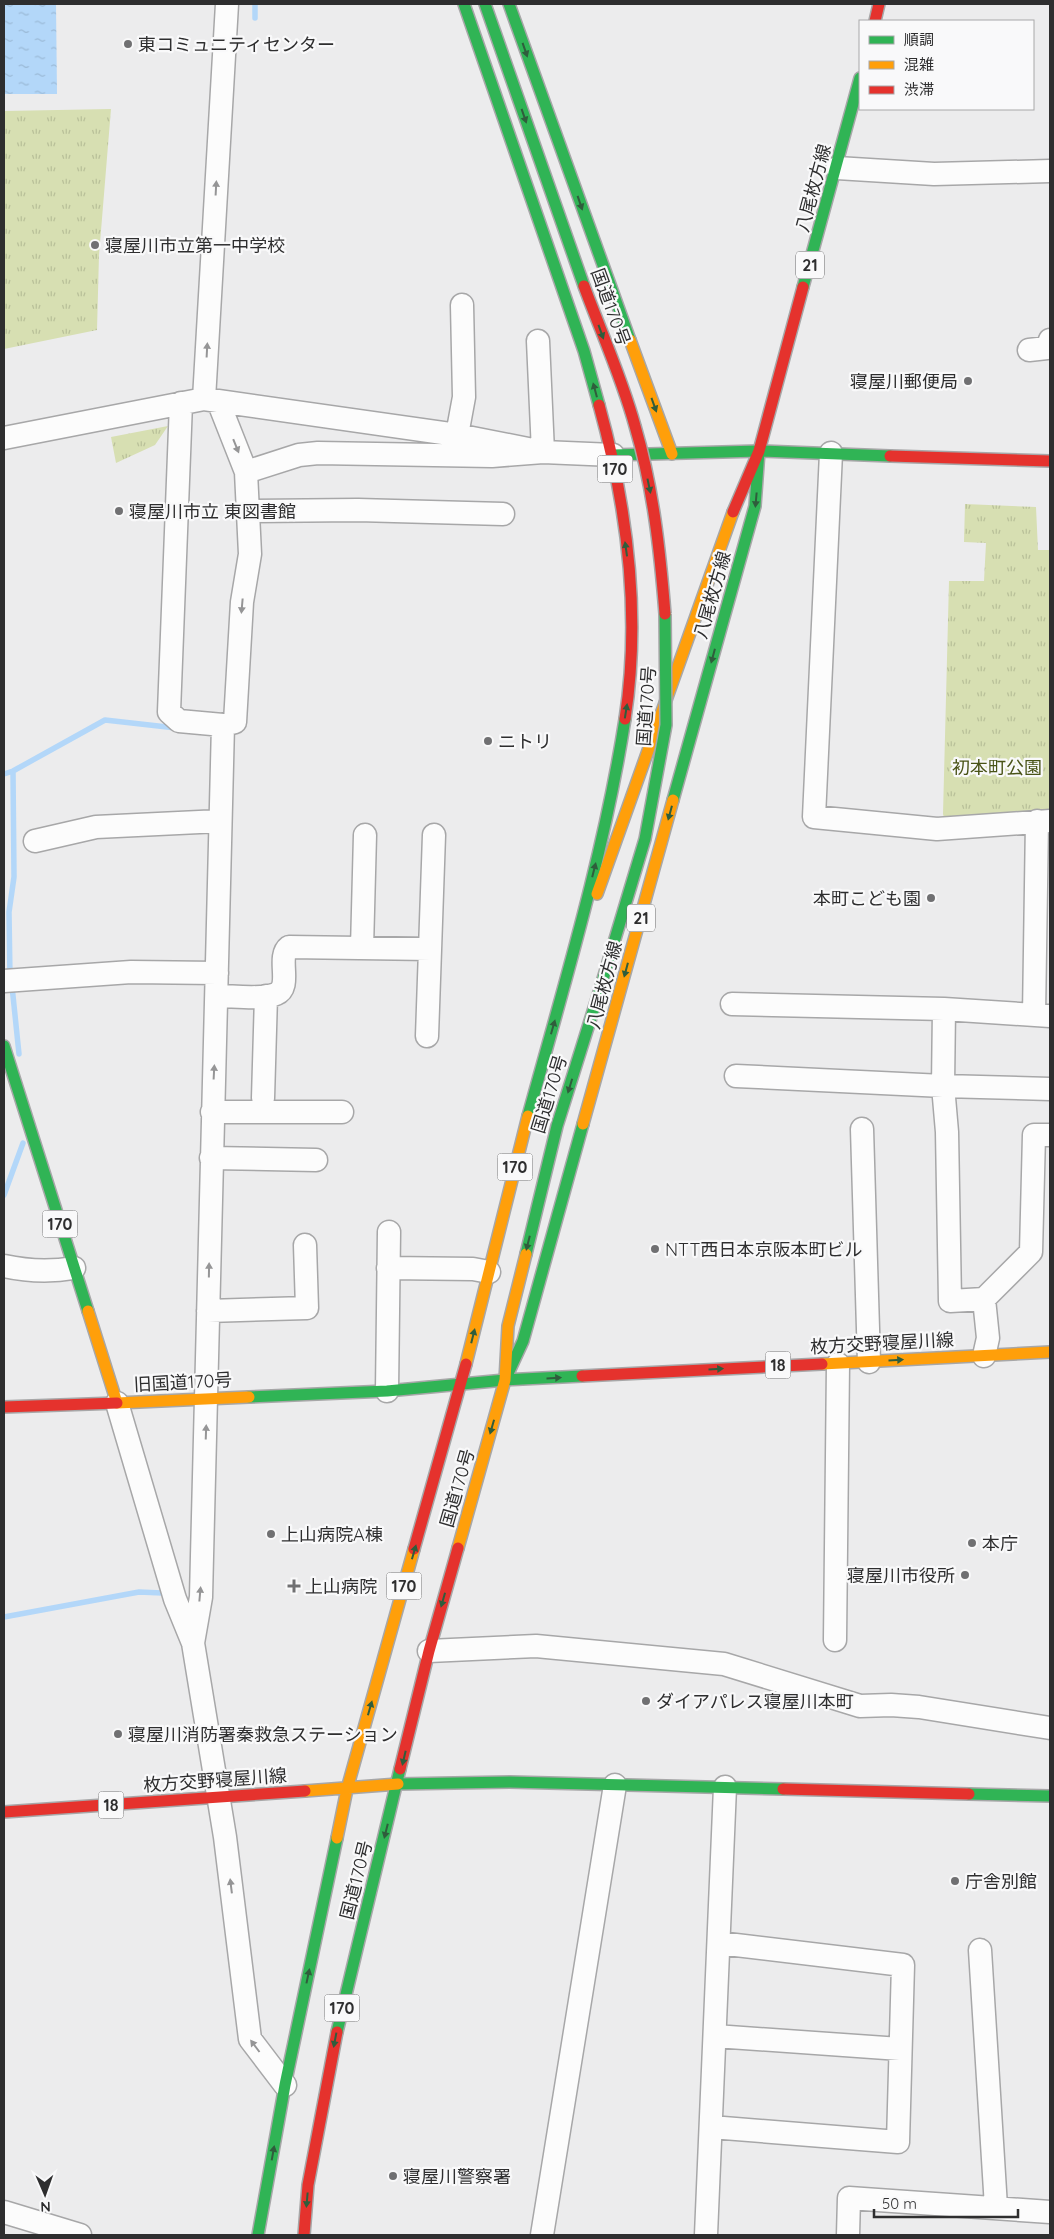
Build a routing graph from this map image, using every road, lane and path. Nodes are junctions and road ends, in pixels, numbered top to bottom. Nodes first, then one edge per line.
1 (226, 4) edge
2 (464, 4) edge
3 (485, 4) edge
4 (509, 4) edge
5 (880, 4) edge
6 (875, 20) edge
7 (859, 82) edge
8 (837, 168) junction
9 (1050, 171) edge
10 (462, 306) dead end
11 (1050, 340) edge
12 (538, 342) dead end
13 (1029, 350) dead end
14 (211, 400) junction
15 (181, 404) junction
16 (457, 435) junction
17 (4, 438) edge
18 (759, 451) junction
19 (544, 452) junction
20 (832, 453) junction
21 (672, 454) junction
22 (613, 455) junction
23 (1050, 461) edge
24 (246, 472) junction
25 (248, 511) junction
26 (503, 514) dead end
27 (222, 725) junction
28 (220, 821) junction
29 (1043, 821) edge
30 (365, 835) dead end
31 (434, 835) dead end
32 (35, 841) dead end
33 (362, 948) junction
34 (430, 949) junction
35 (574, 951) junction
36 (217, 973) junction
37 (4, 981) edge
38 (217, 996) junction
39 (266, 996) junction
40 (732, 1004) dead end
41 (944, 1009) junction
42 (1042, 1015) edge
43 (427, 1036) dead end
44 (4, 1046) edge
45 (736, 1076) dead end
46 (943, 1086) junction
47 (1050, 1089) edge
48 (263, 1098) dead end
49 (212, 1112) junction
50 (342, 1112) dead end
51 (862, 1129) dead end
52 (1050, 1135) edge
53 (211, 1158) junction
54 (316, 1160) dead end
55 (389, 1232) dead end
56 (305, 1245) dead end
57 (4, 1266) edge
58 (74, 1268) junction
59 (388, 1268) junction
60 (488, 1272) junction
61 (984, 1299) junction
62 (208, 1311) junction
63 (1050, 1352) edge
64 (984, 1356) junction
65 (869, 1362) junction
66 (838, 1364) junction
67 (505, 1380) junction
68 (461, 1384) junction
69 (387, 1391) junction
70 (207, 1398) junction
71 (117, 1403) junction
72 (4, 1407) edge
73 (835, 1640) dead end
74 (193, 1643) junction
75 (429, 1651) junction
76 (1050, 1728) edge
77 (398, 1784) junction
78 (615, 1785) junction
79 (725, 1787) junction
80 (347, 1789) junction
81 (1050, 1796) edge
82 (218, 1798) junction
83 (4, 1812) edge
84 (719, 1943) junction
85 (980, 1950) dead end
86 (714, 2036) junction
87 (900, 2049) junction
88 (285, 2085) junction
89 (711, 2127) junction
90 (996, 2207) junction
91 (4, 2212) edge
92 (1050, 2212) edge
93 (80, 2235) edge
94 (258, 2235) edge
95 (304, 2235) edge
96 (542, 2235) edge
97 (706, 2235) edge
98 (848, 2235) edge

14 -> 1 street
22 -> 2 main road, 国道170号 / 170
3 -> 67 main road, 国道170号 / 170, bridge
4 -> 21 main road
5 - 6 main road
7 - 8 main road, 八尾枚方線 / 21
8 - 9 street
8 - 18 main road, 八尾枚方線 / 21
10 - 16 street
11 - 13 street
12 - 19 street
14 - 15 street
14 - 16 street
14 -> 24 street
15 - 17 street
15 - 27 street
16 - 19 street
18 - 20 main road
18 - 21 main road
18 - 35 main road, 八尾枚方線 / 21
18 -> 67 main road, 八尾枚方線 / 21
19 - 22 street
19 - 24 street
20 - 23 main road
20 - 29 street
21 - 22 main road
35 -> 22 main road, 国道170号 / 170
24 - 25 street
25 - 26 street
25 -> 27 street
27 - 28 street
28 - 32 street
28 - 36 street
29 - 42 street
30 - 33 street
31 - 34 street
33 - 34 street
33 - 39 street
34 - 43 street
60 -> 35 main road, 国道170号 / 170
36 - 37 street
36 - 38 street
38 - 39 street
49 -> 38 street
39 - 48 street
40 - 41 street
41 - 42 street
41 - 46 street
44 - 58 main road, 旧国道170号 / 170
45 - 46 street
46 - 47 street
46 - 61 street
49 - 50 street
49 - 53 street
51 - 65 street
52 - 61 street
53 - 54 street
62 -> 53 street
55 - 59 street
56 - 62 street
57 - 58 street
58 - 71 main road, 旧国道170号 / 170
59 - 60 street
59 - 69 street
68 -> 60 main road, 国道170号 / 170
61 - 64 street
62 - 70 street
63 - 64 main road, 枚方交野寝屋川線 / 18
65 -> 64 main road, 枚方交野寝屋川線 / 18
65 - 66 main road, 枚方交野寝屋川線 / 18
67 -> 66 main road, 枚方交野寝屋川線 / 18
66 - 73 street
67 - 68 main road, 旧国道170号
67 -> 75 main road, 国道170号 / 170
68 - 69 main road, 旧国道170号
80 -> 68 main road, 国道170号 / 170
69 - 70 main road, 旧国道170号
70 - 71 main road, 旧国道170号
74 -> 70 street
71 - 72 main road
71 - 74 street
74 - 82 street
75 - 76 street
75 -> 77 main road, 国道170号 / 170
77 - 78 main road, 枚方交野寝屋川線
77 - 80 main road, 枚方交野寝屋川線 / 18
77 -> 95 main road, 国道170号 / 170
78 - 79 main road, 枚方交野寝屋川線
78 - 96 street
79 - 81 main road, 枚方交野寝屋川線
79 - 84 street
80 - 82 main road, 枚方交野寝屋川線 / 18
88 -> 80 main road, 国道170号 / 170
82 - 83 main road, 枚方交野寝屋川線 / 18
88 -> 82 street
84 - 86 street
84 - 87 street
85 - 90 street
86 - 87 street
86 - 89 street
87 - 89 street
94 -> 88 main road, 国道170号 / 170
89 - 97 street
90 - 92 street
90 - 98 street
91 - 93 street

